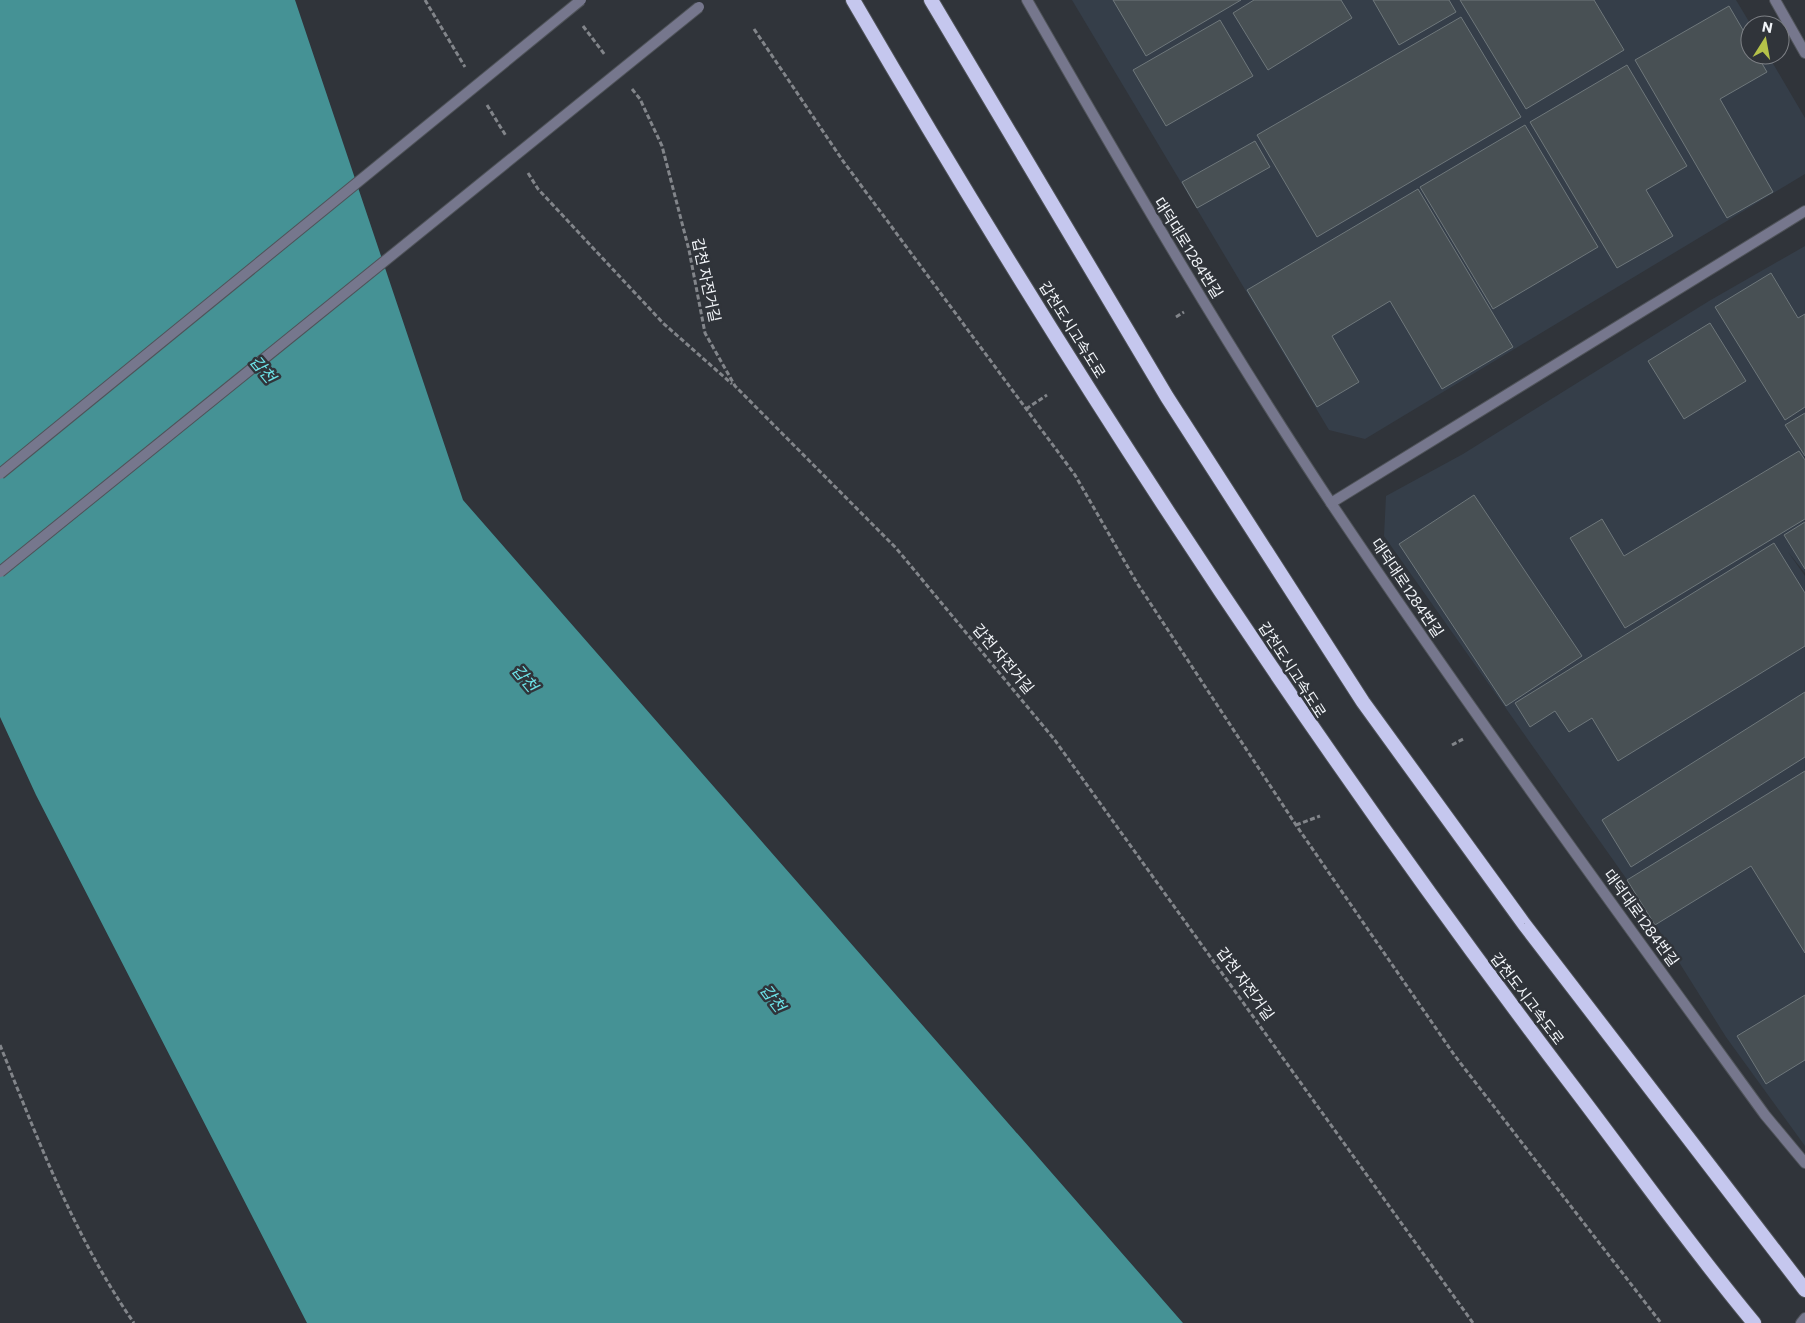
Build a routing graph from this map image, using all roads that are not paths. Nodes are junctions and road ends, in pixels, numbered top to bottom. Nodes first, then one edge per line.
1 (581, 0) edge
2 (853, 0) edge
3 (931, 0) edge
4 (1027, 0) edge
5 (1775, 0) edge
6 (699, 7) dead end
7 (1805, 53) edge
8 (1805, 211) edge
9 (0, 474) edge
10 (1331, 503) junction
11 (0, 572) edge
12 (1805, 1164) edge
13 (1805, 1290) edge
14 (1805, 1318) edge
15 (1754, 1323) edge
16 (1801, 1323) edge

1 - 9 street, bridge
2 - 15 highway, 갑천도시고속도로
3 - 13 highway
4 - 10 street, 대덕대로1284번길
5 - 7 street
6 - 11 street, bridge
8 - 10 street
10 - 12 street, 대덕대로1284번길
14 - 16 street

